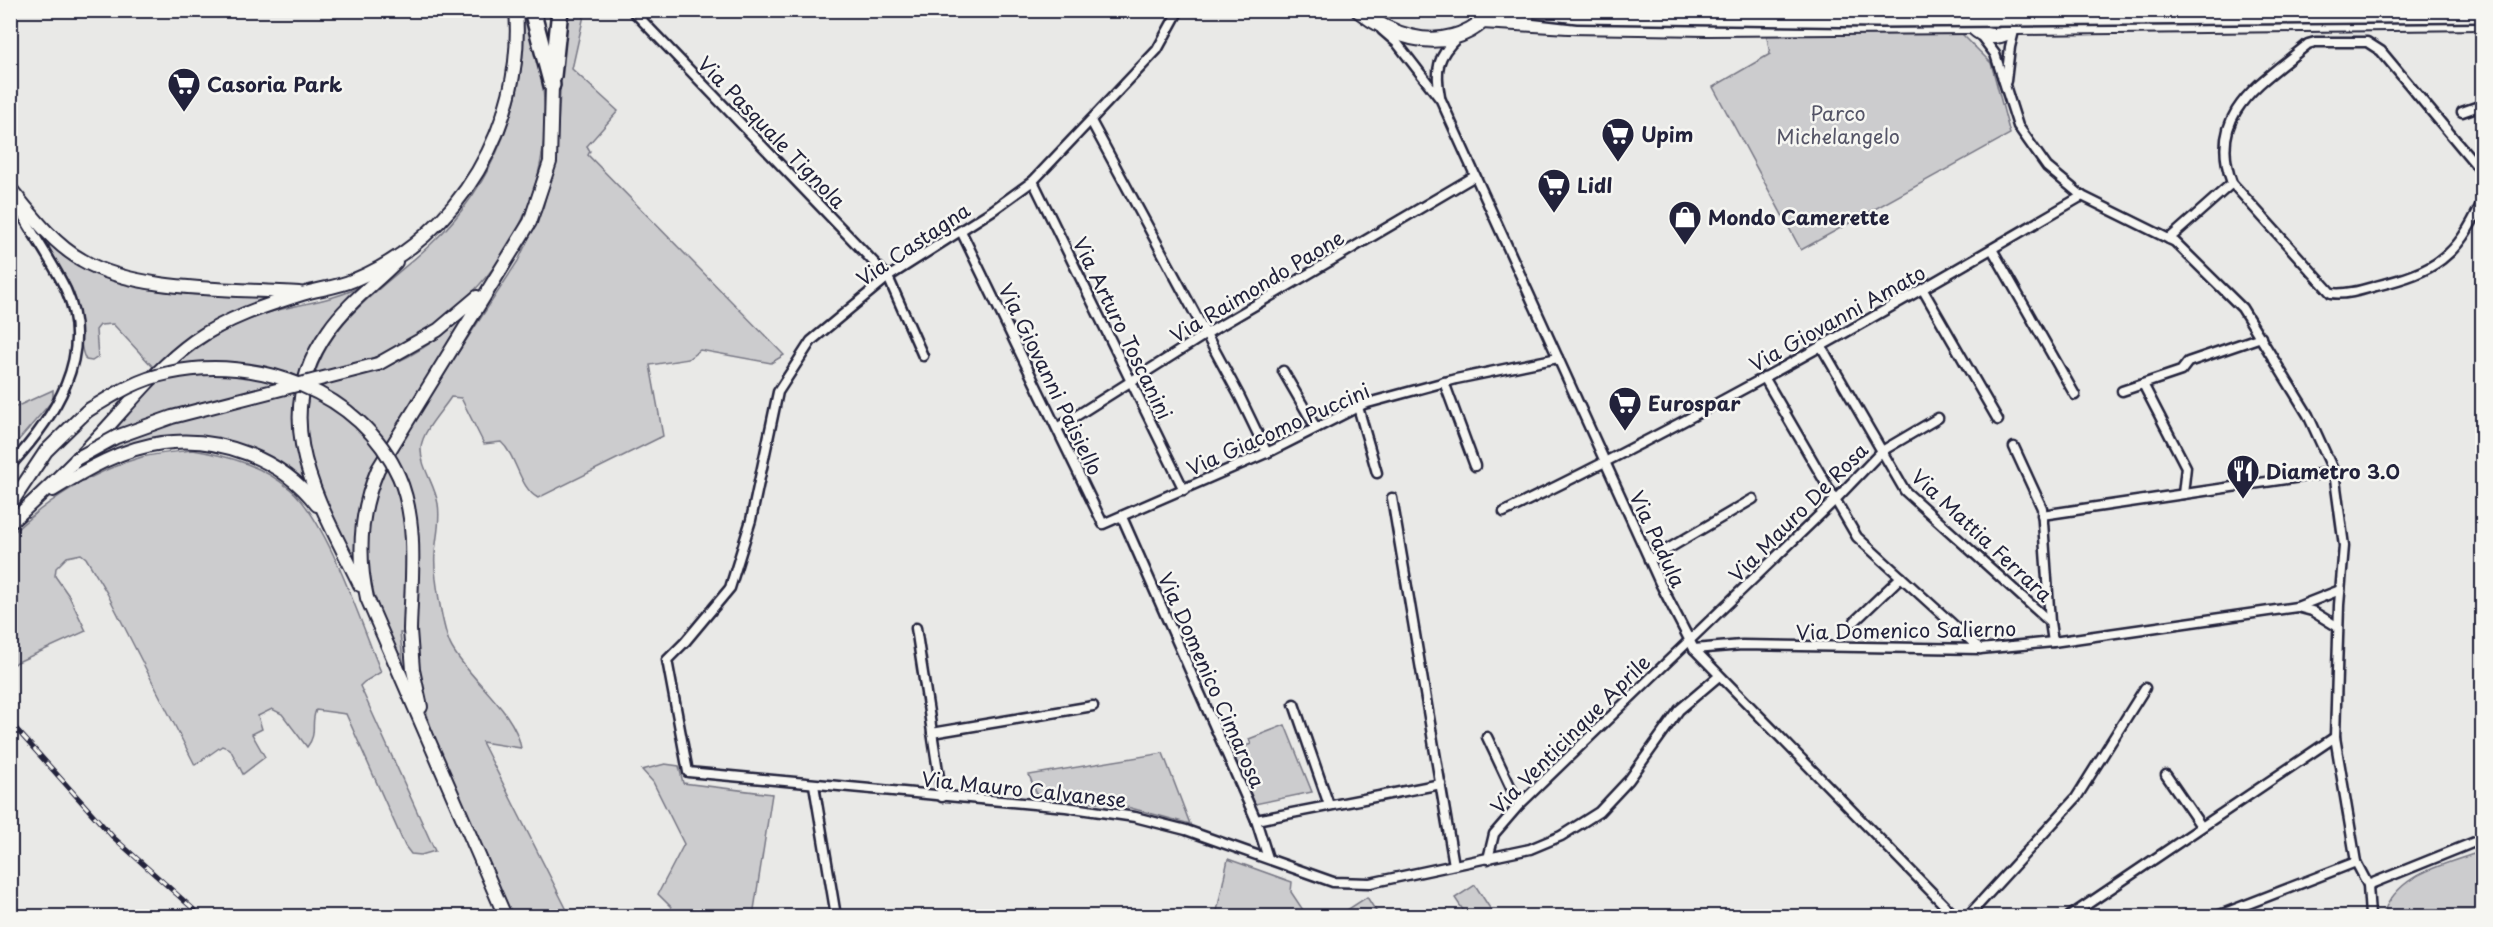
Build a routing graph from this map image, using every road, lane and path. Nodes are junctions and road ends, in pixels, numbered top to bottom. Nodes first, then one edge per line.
1 (516, 10) edge
2 (532, 10) edge
3 (560, 10) edge
4 (632, 10) edge
5 (1179, 10) edge
6 (1358, 10) edge
7 (1534, 10) edge
8 (1965, 10) edge
9 (2022, 10) edge
10 (2482, 14) edge
11 (1485, 16) edge
12 (1372, 22) junction
13 (2482, 22) edge
14 (2015, 27) junction
15 (1975, 30) junction
16 (1458, 37) junction
17 (2006, 84) junction
18 (552, 85) junction
19 (1441, 100) junction
20 (2482, 105) edge
21 (2463, 112) dead end
22 (1091, 122) junction
23 (2482, 172) edge
24 (1475, 176) junction
25 (1034, 181) junction
26 (2232, 183) junction
27 (10, 190) edge
28 (2082, 196) junction
29 (2482, 202) edge
30 (961, 231) junction
31 (2169, 238) junction
32 (1992, 249) junction
33 (403, 255) junction
34 (496, 276) junction
35 (888, 277) junction
36 (1923, 290) junction
37 (307, 293) junction
38 (1206, 333) junction
39 (2261, 337) junction
40 (1821, 346) junction
41 (923, 356) dead end
42 (1558, 358) junction
43 (1283, 371) dead end
44 (1764, 377) junction
45 (1444, 382) junction
46 (1131, 383) junction
47 (2143, 384) junction
48 (2122, 391) dead end
49 (2075, 395) dead end
50 (1358, 407) junction
51 (1938, 418) dead end
52 (1998, 420) dead end
53 (1057, 428) junction
54 (1316, 428) junction
55 (2014, 447) dead end
56 (1882, 451) junction
57 (1267, 453) junction
58 (76, 459) junction
59 (1605, 463) junction
60 (10, 466) edge
61 (1475, 466) dead end
62 (1377, 472) dead end
63 (2334, 472) junction
64 (1184, 490) junction
65 (2183, 494) junction
66 (1392, 498) dead end
67 (36, 499) junction
68 (1753, 499) dead end
69 (1835, 500) junction
70 (10, 505) edge
71 (1504, 512) dead end
72 (2042, 515) junction
73 (1122, 517) junction
74 (327, 519) junction
75 (10, 523) edge
76 (1649, 560) junction
77 (1901, 577) junction
78 (2340, 590) junction
79 (367, 598) junction
80 (2297, 607) junction
81 (1855, 621) dead end
82 (2050, 622) junction
83 (2338, 627) junction
84 (916, 628) dead end
85 (2053, 642) junction
86 (1692, 645) junction
87 (1980, 649) junction
88 (1719, 676) junction
89 (2145, 688) dead end
90 (413, 694) junction
91 (1294, 704) dead end
92 (1093, 706) dead end
93 (932, 733) junction
94 (1487, 737) dead end
95 (2335, 737) junction
96 (688, 772) joint
97 (2166, 775) dead end
98 (1441, 784) junction
99 (814, 785) junction
100 (942, 798) junction
101 (1329, 805) junction
102 (1519, 805) junction
103 (1256, 820) junction
104 (2201, 826) junction
105 (2482, 839) edge
106 (1268, 858) junction
107 (1488, 859) junction
108 (2356, 862) junction
109 (1454, 865) junction
110 (2367, 885) junction
111 (505, 916) edge
112 (836, 916) edge
113 (1955, 916) edge
114 (1968, 916) edge
115 (2070, 916) edge
116 (2217, 916) edge
117 (2370, 916) edge

1 - 33 main road
2 - 18 highway
3 - 18 highway
4 - 35 street, Via Pasquale Tignola
5 - 22 street, Via Castagna
6 - 12 main road
7 - 10 highway, bridge
8 - 15 main road
9 - 14 main road
11 - 15 main road
11 - 16 main road
12 - 16 main road
12 - 19 street, Via Padula
13 - 14 main road
14 - 15 main road
14 - 17 street
15 - 17 street
16 - 19 street, Via Padula
17 - 28 street
18 - 34 main road
19 - 24 street, Via Padula
20 - 21 street
22 - 25 street, Via Castagna
22 - 38 street
23 - 26 street
24 - 38 street, Via Raimondo Paone
24 - 42 street, Via Padula
25 - 30 street, Via Castagna
25 - 46 street, Via Arturo Toscanini
26 - 29 street
26 - 31 street
27 - 37 main road
27 - 60 street
28 - 31 street
28 - 32 street, Via Giovanni Amato
30 - 35 street, Via Castagna
30 - 53 street, Via Giovanni Paisiello
31 - 39 street
32 - 36 street, Via Giovanni Amato
32 - 49 street
33 - 37 main road
33 - 74 main road
34 - 58 main road, bridge
34 - 79 main road
35 - 41 street, Via Pasquale Tignola
35 - 96 street, Via Castagna
36 - 40 street, Via Giovanni Amato
36 - 52 street
37 - 58 main road
38 - 46 street, Via Raimondo Paone
38 - 57 street
39 - 47 street
39 - 63 street
40 - 44 street, Via Giovanni Amato
40 - 56 street, Via Mattia Ferrara
42 - 45 street, Via Giacomo Puccini
42 - 59 street, Via Padula
43 - 54 street
44 - 59 street, Via Giovanni Amato
44 - 69 street
45 - 50 street, Via Giacomo Puccini
45 - 61 street
46 - 53 street, Via Raimondo Paone
46 - 64 street, Via Arturo Toscanini
47 - 48 street
47 - 65 street
50 - 54 street, Via Giacomo Puccini
50 - 62 street
51 - 56 street, Via Mauro De Rosa
53 - 73 street, Via Giovanni Paisiello
54 - 57 street, Via Giacomo Puccini
55 - 72 street, Via Mattia Ferrara
56 - 69 street, Via Mauro De Rosa
56 - 82 street, Via Mattia Ferrara
57 - 64 street, Via Giacomo Puccini
58 - 67 main road
59 - 71 street, Via Giovanni Amato
59 - 76 street, Via Padula
63 - 65 street
63 - 78 street
64 - 73 street, Via Giacomo Puccini
65 - 72 street
66 - 98 street
67 - 74 main road
67 - 75 main road
68 - 76 street
69 - 77 street
69 - 86 street, Via Mauro De Rosa
70 - 90 main road, bridge
72 - 82 street, Via Mattia Ferrara
73 - 103 street, Via Domenico Cimarosa
74 - 79 main road
76 - 86 street, Via Padula
77 - 81 street
77 - 87 street
78 - 80 street, Via Domenico Salierno
78 - 83 street
79 - 90 main road
80 - 83 street
80 - 85 street, Via Domenico Salierno
82 - 85 street, Via Mattia Ferrara
83 - 95 street
84 - 93 street
85 - 87 street, Via Domenico Salierno
86 - 87 street, Via Domenico Salierno
86 - 88 street, Via Padula
86 - 102 street, Via Venticinque Aprile
88 - 107 street, Via Mauro Calvanese
88 - 113 street, Via Padula
89 - 114 street
90 - 111 main road
91 - 101 street
92 - 93 street
93 - 100 street
94 - 102 street
95 - 104 street
95 - 108 street
96 - 99 street, Via Mauro Calvanese
97 - 104 street
98 - 101 street
98 - 109 street
99 - 100 street, Via Mauro Calvanese
99 - 112 street
100 - 106 street, Via Mauro Calvanese
101 - 103 street
102 - 107 street, Via Venticinque Aprile
103 - 106 street, Via Domenico Cimarosa
104 - 115 street
105 - 110 street
106 - 109 street, Via Mauro Calvanese
107 - 109 street, Via Mauro Calvanese
108 - 110 street
108 - 116 street
110 - 117 street

